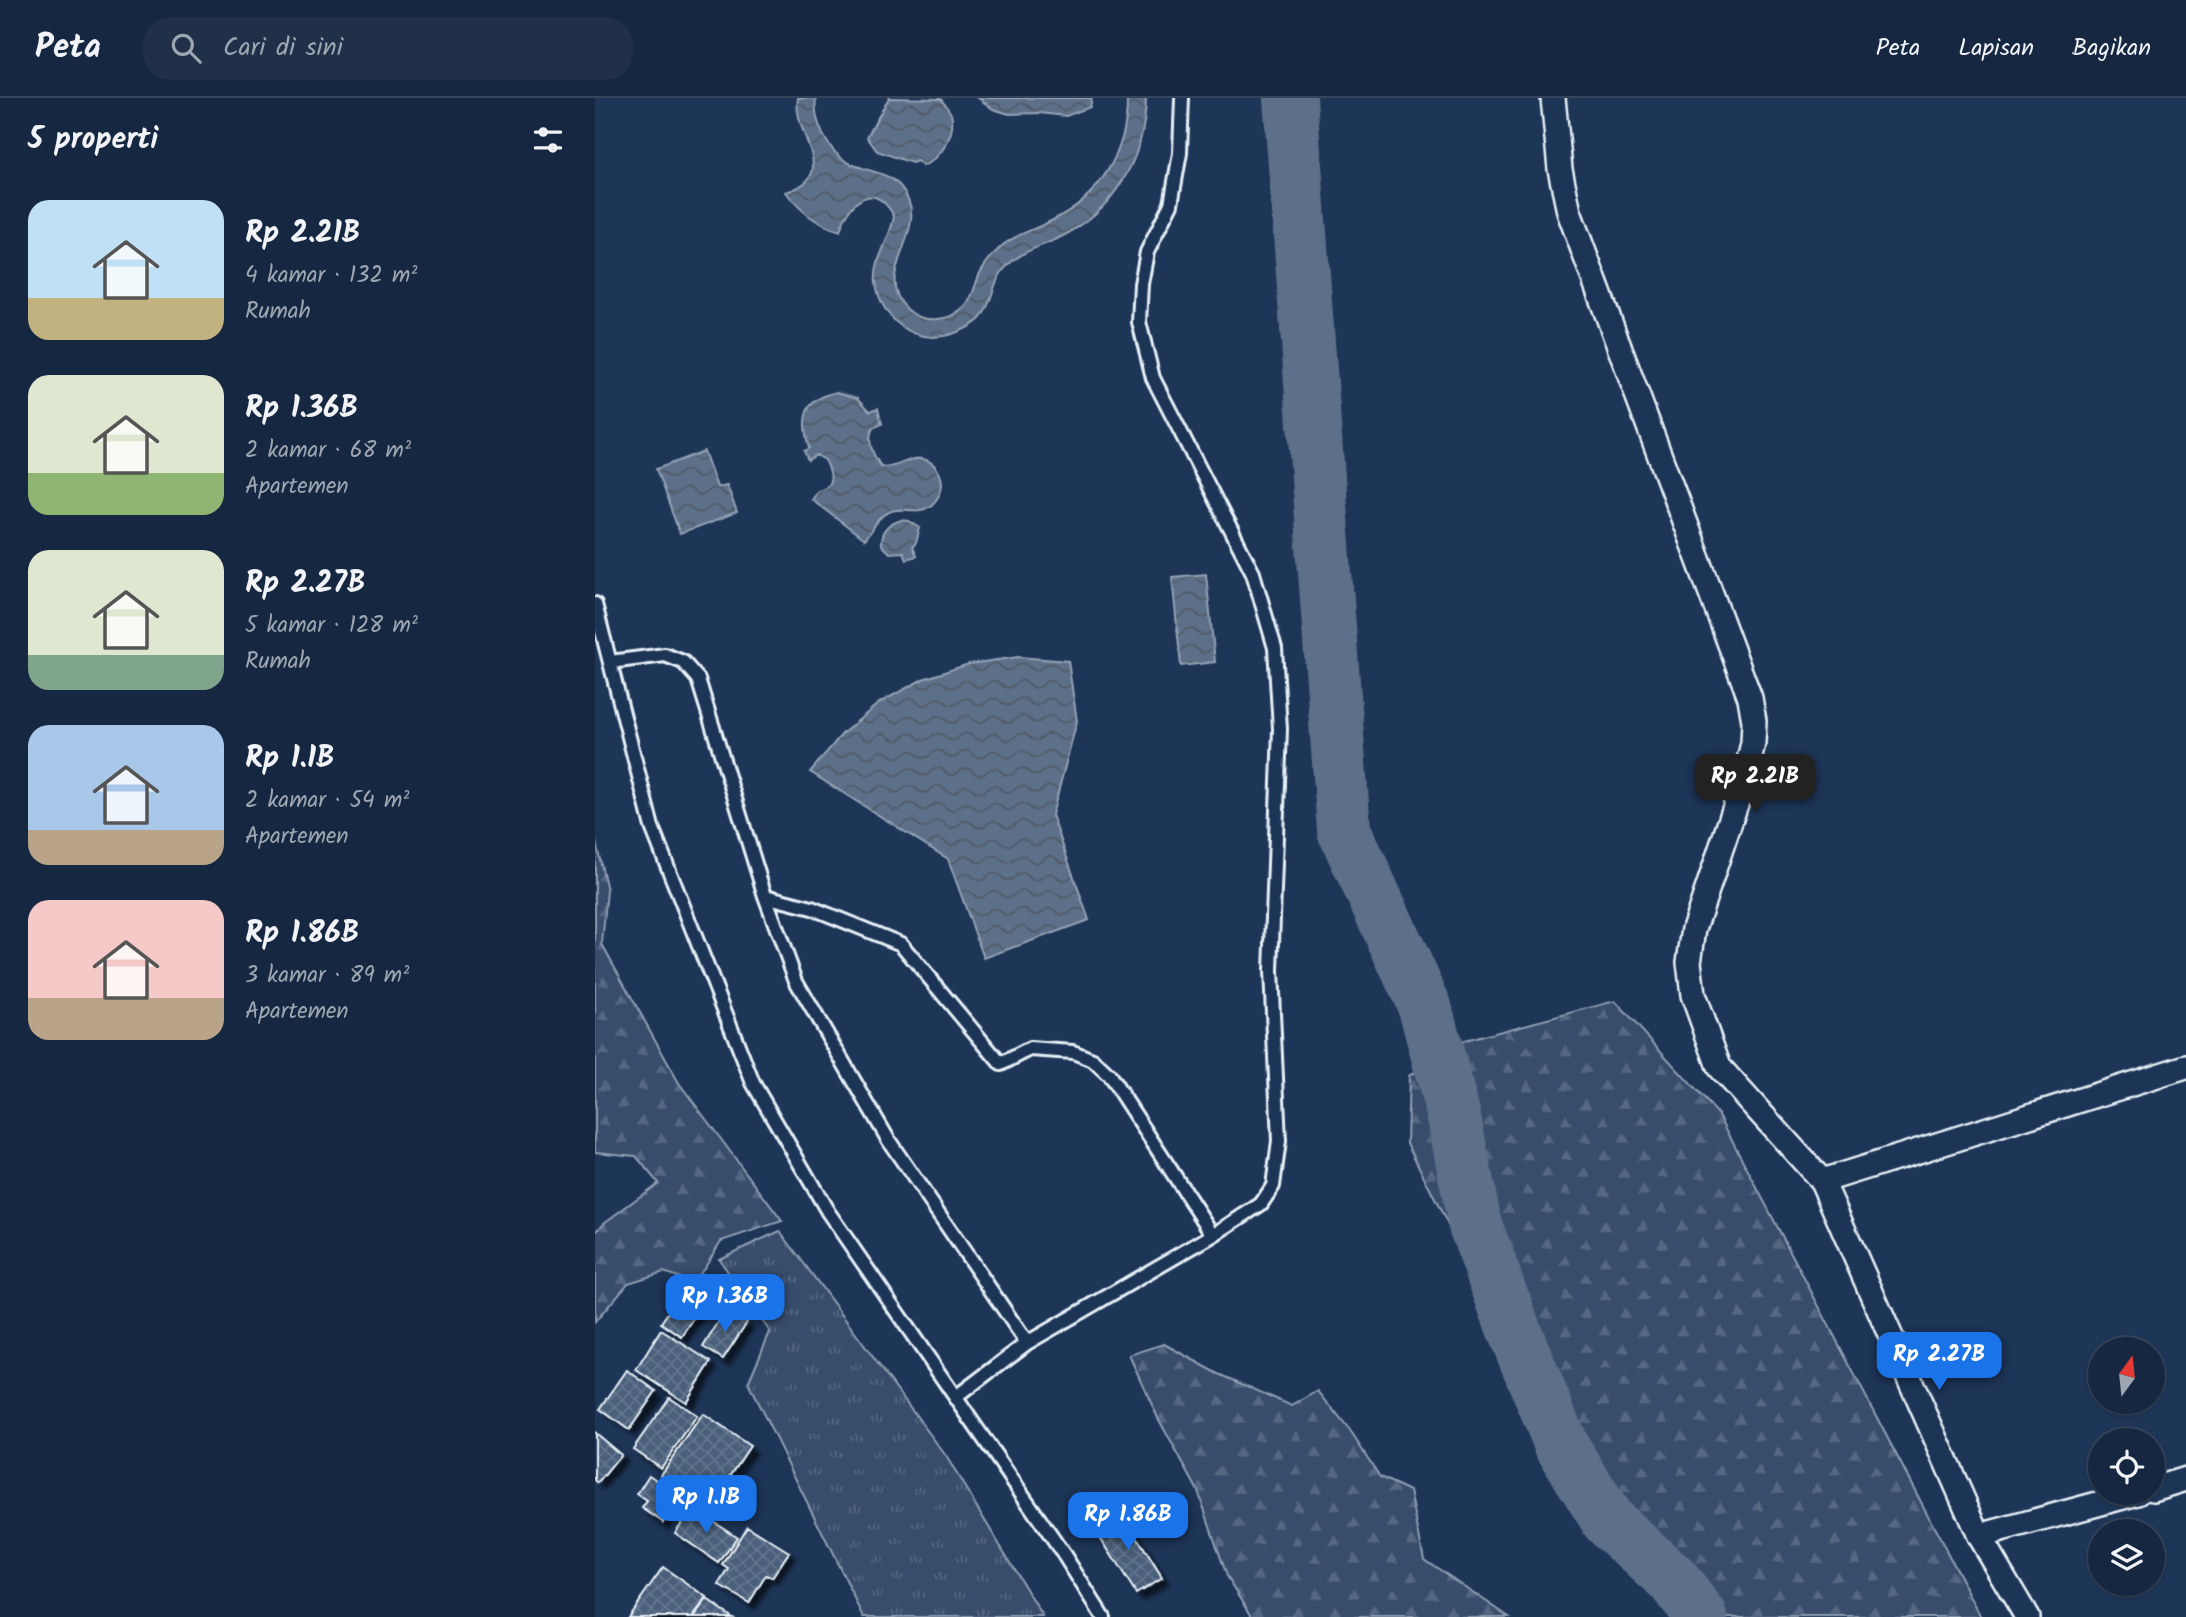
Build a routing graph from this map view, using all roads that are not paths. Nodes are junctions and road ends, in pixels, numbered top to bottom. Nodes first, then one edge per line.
1 (1182, 98) edge
2 (1553, 98) edge
3 (595, 604) edge
4 (610, 662) junction
5 (765, 896) junction
6 (2186, 1067) edge
7 (1822, 1181) junction
8 (1213, 1235) junction
9 (1027, 1343) junction
10 (956, 1397) junction
11 (2186, 1479) edge
12 (2165, 1485) edge
13 (2094, 1505) edge
14 (1979, 1536) junction
15 (1103, 1617) edge
16 (2027, 1617) edge

1 - 8 lane
2 - 7 street
3 - 4 lane
4 - 5 lane
4 - 10 lane
5 - 8 lane
5 - 9 lane
6 - 7 street
7 - 14 street
8 - 9 lane
9 - 10 lane
10 - 15 lane
11 - 12 street
13 - 14 street
14 - 16 street

